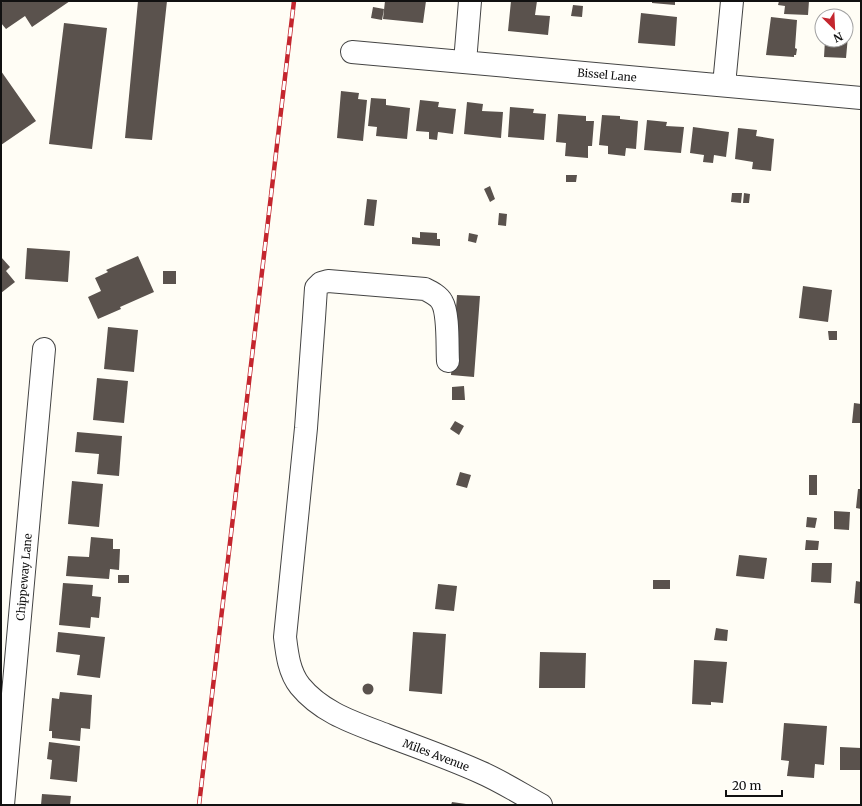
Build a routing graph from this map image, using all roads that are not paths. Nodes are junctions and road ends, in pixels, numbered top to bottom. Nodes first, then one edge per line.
1 (470, 1) edge
2 (732, 1) edge
3 (352, 52) dead end
4 (465, 62) junction
5 (724, 85) junction
6 (861, 98) edge
7 (44, 349) dead end
8 (448, 362) dead end
9 (8, 667) edge
10 (3, 805) edge
11 (541, 805) edge

1 - 4 street
2 - 5 street
3 - 4 street, Bissel Lane
4 - 5 street, Bissel Lane
5 - 6 street, Bissel Lane
7 - 9 street, Chippeway Lane
8 - 11 street, Miles Avenue
9 - 10 street, Chippeway Lane

